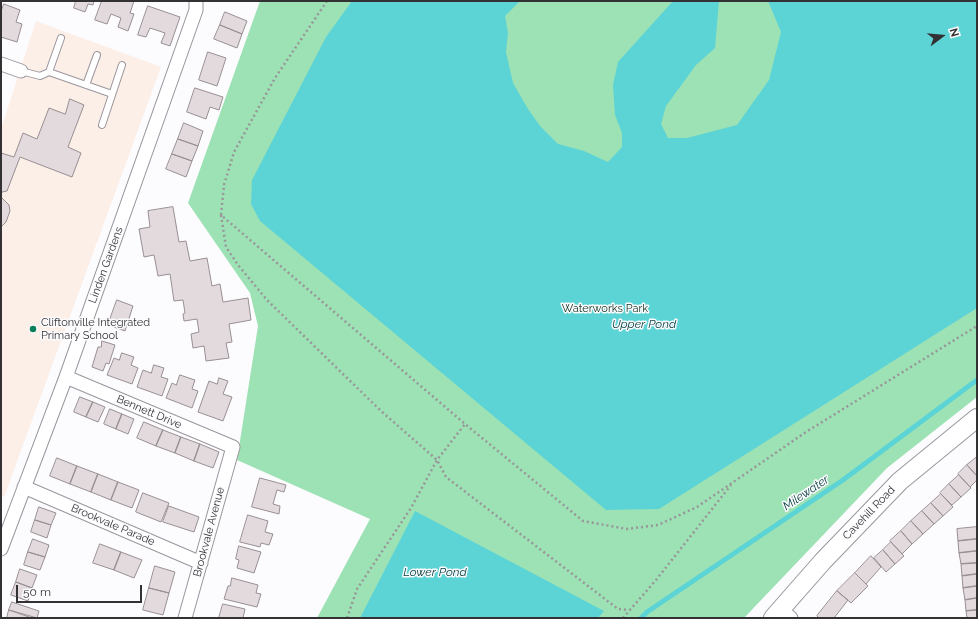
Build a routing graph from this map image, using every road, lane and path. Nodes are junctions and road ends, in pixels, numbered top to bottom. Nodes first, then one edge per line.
1 (196, 1) edge
2 (328, 1) edge
3 (61, 38) dead end
4 (97, 55) dead end
5 (1, 64) edge
6 (122, 65) dead end
7 (21, 71) joint
8 (49, 72) junction
9 (86, 85) junction
10 (112, 94) junction
11 (102, 125) dead end
12 (221, 215) junction
13 (977, 326) edge
14 (66, 377) junction
15 (977, 418) edge
16 (465, 424) junction
17 (233, 446) joint
18 (437, 460) junction
19 (732, 483) junction
20 (24, 487) junction
21 (1, 549) edge
22 (201, 563) junction
23 (629, 610) junction
24 (782, 615) edge
25 (186, 618) edge
26 (347, 618) edge
27 (623, 618) edge

1 - 14 street, Linden Gardens
2 - 12 path
3 - 8 lane
4 - 9 lane
5 - 7 street
6 - 10 lane
7 - 8 lane
8 - 9 lane
9 - 10 lane
10 - 11 lane
12 - 16 path
12 - 18 path
13 - 19 path
14 - 17 street, Bennett Drive
14 - 20 street, Linden Gardens
15 - 24 main road, Cavehill Road
16 - 18 path
16 - 19 path
17 - 22 street, Brookvale Avenue
18 - 23 path
18 - 26 path
19 - 23 path
20 - 21 street, Linden Gardens
20 - 22 street, Brookvale Parade
22 - 25 street, Brookvale Avenue
23 - 27 path

